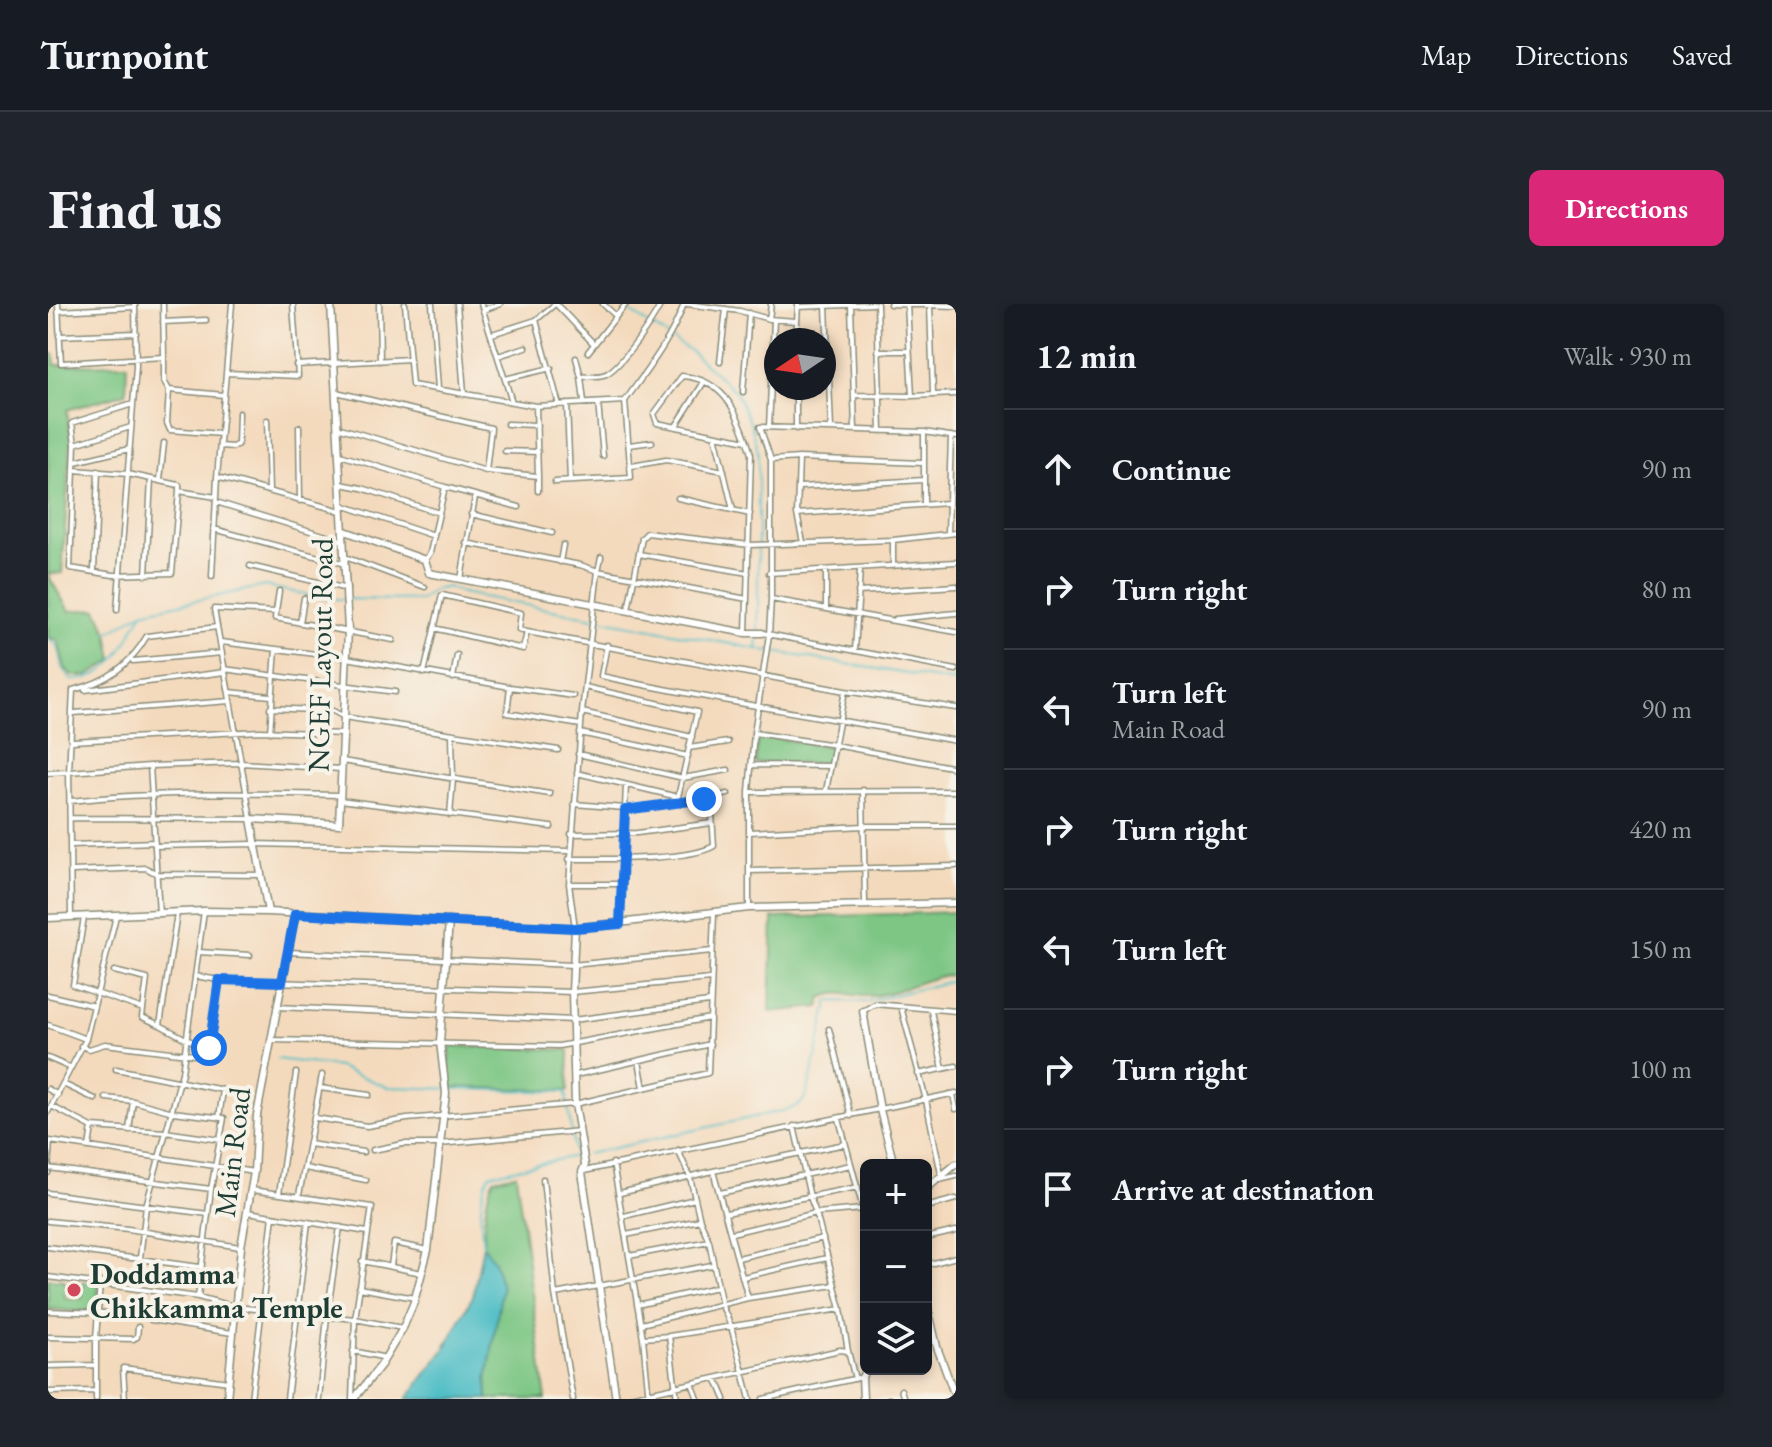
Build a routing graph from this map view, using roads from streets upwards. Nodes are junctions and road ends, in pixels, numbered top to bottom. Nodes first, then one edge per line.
1 (58, 304) edge
2 (163, 304) edge
3 (232, 304) edge
4 (293, 304) edge
5 (331, 304) edge
6 (379, 304) edge
7 (405, 304) edge
8 (432, 304) edge
9 (457, 304) edge
10 (500, 304) edge
11 (556, 304) edge
12 (603, 304) edge
13 (661, 304) edge
14 (686, 304) edge
15 (741, 304) edge
16 (771, 304) edge
17 (875, 304) edge
18 (890, 304) edge
19 (907, 304) edge
20 (930, 305) edge
21 (135, 306) edge
22 (798, 306) edge
23 (826, 306) junction
24 (851, 306) edge
25 (956, 306) edge
26 (482, 307) edge
27 (624, 307) edge
28 (726, 309) junction
29 (58, 311) junction
30 (740, 311) junction
31 (749, 313) junction
32 (616, 316) junction
33 (772, 319) junction
34 (206, 320) dead end
35 (536, 320) junction
36 (796, 321) junction
37 (163, 322) junction
38 (796, 328) edge
39 (136, 333) junction
40 (492, 334) junction
41 (59, 336) junction
42 (594, 344) junction
43 (526, 347) dead end
44 (878, 351) junction
45 (909, 351) junction
46 (588, 352) dead end
47 (498, 356) junction
48 (164, 357) junction
49 (136, 358) junction
50 (576, 358) dead end
51 (410, 359) junction
52 (380, 361) junction
53 (720, 362) dead end
54 (296, 365) junction
55 (335, 365) junction
56 (551, 368) junction
57 (226, 373) junction
58 (581, 377) junction
59 (505, 379) junction
60 (704, 382) junction
61 (438, 389) junction
62 (169, 390) junction
63 (336, 392) junction
64 (743, 392) dead end
65 (464, 393) junction
66 (956, 394) edge
67 (224, 395) junction
68 (855, 395) junction
69 (879, 395) junction
70 (934, 395) junction
71 (912, 396) junction
72 (796, 400) edge
73 (598, 401) junction
74 (625, 401) junction
75 (512, 402) junction
76 (584, 402) junction
77 (133, 404) junction
78 (567, 404) junction
79 (559, 405) junction
80 (536, 406) junction
81 (239, 413) dead end
82 (267, 420) dead end
83 (507, 424) dead end
84 (537, 425) junction
85 (676, 426) junction
86 (131, 427) junction
87 (299, 427) dead end
88 (337, 427) junction
89 (769, 427) junction
90 (796, 429) junction
91 (831, 429) junction
92 (855, 430) junction
93 (881, 431) junction
94 (924, 432) junction
95 (221, 434) junction
96 (715, 434) junction
97 (953, 436) edge
98 (747, 441) junction
99 (652, 442) dead end
100 (164, 443) dead end
101 (75, 444) junction
102 (629, 445) junction
103 (220, 446) junction
104 (129, 449) junction
105 (505, 451) dead end
106 (538, 452) junction
107 (340, 455) junction
108 (603, 456) dead end
109 (799, 458) junction
110 (771, 460) junction
111 (75, 462) junction
112 (922, 463) junction
113 (631, 466) junction
114 (74, 470) junction
115 (98, 471) junction
116 (486, 471) junction
117 (724, 471) junction
118 (128, 474) junction
119 (538, 476) junction
120 (217, 477) junction
121 (151, 479) junction
122 (160, 480) junction
123 (924, 480) junction
124 (570, 481) junction
125 (555, 482) dead end
126 (341, 484) junction
127 (445, 487) junction
128 (800, 487) junction
129 (179, 491) junction
130 (269, 491) junction
131 (538, 491) dead end
132 (475, 497) junction
133 (678, 498) dead end
134 (216, 500) junction
135 (300, 502) junction
136 (924, 503) junction
137 (947, 503) junction
138 (519, 507) dead end
139 (341, 508) junction
140 (733, 510) junction
141 (439, 513) junction
142 (471, 514) junction
143 (750, 514) junction
144 (797, 514) junction
145 (214, 529) junction
146 (345, 531) junction
147 (552, 533) dead end
148 (948, 533) junction
149 (956, 533) edge
150 (434, 536) junction
151 (893, 540) junction
152 (345, 542) junction
153 (803, 542) junction
154 (466, 543) junction
155 (563, 545) dead end
156 (751, 545) junction
157 (770, 545) junction
158 (639, 554) junction
159 (601, 557) dead end
160 (345, 560) junction
161 (425, 560) junction
162 (560, 562) junction
163 (956, 562) edge
164 (250, 566) dead end
165 (893, 566) junction
166 (860, 568) junction
167 (826, 570) junction
168 (94, 571) junction
169 (598, 571) junction
170 (748, 573) junction
171 (769, 573) junction
172 (120, 575) junction
173 (146, 575) junction
174 (212, 576) dead end
175 (461, 579) junction
176 (634, 579) junction
177 (956, 586) edge
178 (425, 587) dead end
179 (279, 591) dead end
180 (858, 592) junction
181 (347, 597) junction
182 (304, 598) dead end
183 (747, 599) junction
184 (771, 599) junction
185 (594, 605) junction
186 (826, 609) junction
187 (117, 610) dead end
188 (628, 610) junction
189 (276, 612) junction
190 (956, 613) edge
191 (857, 615) junction
192 (889, 620) junction
193 (300, 623) junction
194 (217, 627) junction
195 (434, 628) junction
196 (348, 630) junction
197 (527, 632) junction
198 (956, 632) edge
199 (750, 633) junction
200 (766, 634) junction
201 (393, 640) dead end
202 (220, 642) junction
203 (590, 642) junction
204 (607, 645) junction
205 (276, 649) junction
206 (855, 651) junction
207 (222, 653) junction
208 (457, 655) dead end
209 (347, 658) junction
210 (131, 661) junction
211 (225, 670) junction
212 (956, 670) edge
213 (424, 673) junction
214 (272, 675) junction
215 (764, 675) junction
216 (453, 678) junction
217 (346, 684) junction
218 (510, 687) junction
219 (585, 687) junction
220 (73, 690) junction
221 (845, 691) junction
222 (229, 692) junction
223 (395, 692) dead end
224 (271, 696) junction
225 (573, 696) dead end
226 (230, 701) junction
227 (758, 707) junction
228 (270, 708) junction
229 (956, 708) edge
230 (582, 712) junction
231 (74, 713) junction
232 (344, 717) junction
233 (839, 719) junction
234 (581, 725) junction
235 (270, 732) junction
236 (236, 733) junction
237 (580, 733) junction
238 (754, 733) junction
239 (343, 734) junction
240 (452, 734) junction
241 (692, 737) junction
242 (72, 741) junction
243 (956, 741) edge
244 (728, 742) dead end
245 (835, 745) junction
246 (689, 748) junction
247 (558, 750) dead end
248 (578, 754) junction
249 (688, 756) junction
250 (241, 763) junction
251 (342, 765) junction
252 (751, 765) junction
253 (150, 766) junction
254 (831, 766) junction
255 (956, 768) edge
256 (728, 770) dead end
257 (69, 772) junction
258 (48, 773) edge
259 (577, 773) junction
260 (683, 778) junction
261 (453, 779) junction
262 (626, 785) junction
263 (863, 790) junction
264 (826, 791) junction
265 (956, 791) edge
266 (246, 792) junction
267 (749, 792) junction
268 (550, 794) dead end
269 (728, 794) dead end
270 (153, 795) junction
271 (340, 798) junction
272 (711, 798) junction
273 (70, 801) junction
274 (574, 804) junction
275 (625, 809) junction
276 (450, 815) junction
277 (70, 818) junction
278 (154, 819) junction
279 (251, 819) junction
280 (712, 823) junction
281 (864, 826) junction
282 (956, 826) edge
283 (551, 827) dead end
284 (624, 832) junction
285 (749, 832) junction
286 (571, 834) junction
287 (155, 844) junction
288 (255, 844) junction
289 (72, 845) junction
290 (570, 851) junction
291 (569, 859) junction
292 (623, 859) junction
293 (956, 866) edge
294 (864, 867) junction
295 (72, 871) junction
296 (749, 871) junction
297 (157, 874) junction
298 (261, 875) junction
299 (569, 884) junction
300 (622, 884) junction
301 (956, 903) edge
302 (865, 905) junction
303 (749, 908) junction
304 (204, 911) junction
305 (268, 912) junction
306 (177, 913) junction
307 (714, 913) junction
308 (159, 914) junction
309 (295, 914) junction
310 (116, 915) junction
311 (71, 917) junction
312 (84, 917) junction
313 (48, 918) edge
314 (449, 921) junction
315 (620, 924) junction
316 (575, 928) junction
317 (712, 951) junction
318 (198, 952) junction
319 (288, 952) junction
320 (250, 955) dead end
321 (447, 958) junction
322 (572, 965) junction
323 (114, 971) dead end
324 (195, 976) junction
325 (711, 979) junction
326 (219, 980) junction
327 (282, 982) junction
328 (446, 987) junction
329 (572, 992) junction
330 (98, 993) junction
331 (48, 995) edge
332 (710, 1002) junction
333 (94, 1006) junction
334 (277, 1007) junction
335 (901, 1007) junction
336 (143, 1009) junction
337 (863, 1011) joint
338 (931, 1011) junction
339 (956, 1011) edge
340 (444, 1016) junction
341 (710, 1018) junction
342 (573, 1020) junction
343 (48, 1025) edge
344 (160, 1025) junction
345 (829, 1029) dead end
346 (86, 1039) junction
347 (186, 1039) junction
348 (271, 1040) junction
349 (440, 1042) junction
350 (710, 1044) junction
351 (575, 1045) junction
352 (81, 1046) junction
353 (185, 1054) junction
354 (195, 1055) dead end
355 (48, 1058) edge
356 (639, 1061) junction
357 (956, 1066) edge
358 (71, 1068) junction
359 (116, 1069) dead end
360 (943, 1069) junction
361 (296, 1073) dead end
362 (918, 1074) junction
363 (322, 1075) dead end
364 (574, 1075) junction
365 (180, 1082) junction
366 (63, 1084) junction
367 (320, 1088) junction
368 (644, 1088) junction
369 (48, 1089) edge
370 (954, 1093) edge
371 (58, 1095) junction
372 (369, 1095) dead end
373 (106, 1098) dead end
374 (95, 1099) dead end
375 (926, 1100) junction
376 (133, 1101) junction
377 (575, 1104) junction
378 (52, 1106) junction
379 (956, 1109) edge
380 (880, 1110) junction
381 (48, 1112) edge
382 (173, 1112) junction
383 (443, 1116) junction
384 (851, 1116) junction
385 (219, 1118) junction
386 (315, 1118) junction
387 (839, 1119) junction
388 (793, 1126) junction
389 (92, 1127) junction
390 (129, 1130) junction
391 (580, 1131) junction
392 (165, 1132) junction
393 (221, 1140) junction
394 (309, 1144) junction
395 (440, 1144) junction
396 (845, 1144) junction
397 (89, 1147) junction
398 (373, 1150) dead end
399 (678, 1150) junction
400 (363, 1152) dead end
401 (799, 1153) junction
402 (159, 1156) junction
403 (892, 1159) edge
404 (613, 1163) junction
405 (956, 1164) edge
406 (216, 1165) junction
407 (851, 1165) junction
408 (304, 1168) junction
409 (48, 1170) edge
410 (713, 1171) junction
411 (254, 1172) junction
412 (582, 1172) junction
413 (804, 1173) junction
414 (956, 1176) edge
415 (690, 1177) junction
416 (940, 1178) junction
417 (543, 1179) dead end
418 (366, 1180) dead end
419 (154, 1181) junction
420 (932, 1184) edge
421 (858, 1187) junction
422 (211, 1189) junction
423 (252, 1190) junction
424 (48, 1193) edge
425 (620, 1193) junction
426 (720, 1193) junction
427 (279, 1194) junction
428 (860, 1194) edge
429 (299, 1195) junction
430 (810, 1197) junction
431 (695, 1199) junction
432 (956, 1199) edge
433 (932, 1205) edge
434 (146, 1206) junction
435 (860, 1209) edge
436 (248, 1212) junction
437 (726, 1213) junction
438 (816, 1213) junction
439 (208, 1214) junction
440 (273, 1216) junction
441 (623, 1216) junction
442 (700, 1220) junction
443 (48, 1221) edge
444 (308, 1222) junction
445 (340, 1227) junction
446 (956, 1231) edge
447 (368, 1232) junction
448 (142, 1233) junction
449 (732, 1233) junction
450 (626, 1235) junction
451 (932, 1237) edge
452 (823, 1238) junction
453 (709, 1241) junction
454 (204, 1242) junction
455 (48, 1247) edge
456 (241, 1247) junction
457 (428, 1250) junction
458 (628, 1256) junction
459 (956, 1257) edge
460 (140, 1258) junction
461 (738, 1258) junction
462 (827, 1258) junction
463 (362, 1261) junction
464 (932, 1263) edge
465 (712, 1265) junction
466 (200, 1267) junction
467 (391, 1267) junction
468 (422, 1273) junction
469 (48, 1277) edge
470 (743, 1278) junction
471 (633, 1281) junction
472 (100, 1282) junction
473 (835, 1285) junction
474 (717, 1287) junction
475 (359, 1288) junction
476 (599, 1288) junction
477 (555, 1294) junction
478 (198, 1297) junction
479 (415, 1298) junction
480 (748, 1298) junction
481 (927, 1303) edge
482 (637, 1305) junction
483 (722, 1306) junction
484 (236, 1307) junction
485 (263, 1308) junction
486 (841, 1309) junction
487 (48, 1311) edge
488 (298, 1312) junction
489 (98, 1313) junction
490 (130, 1314) dead end
491 (327, 1316) junction
492 (355, 1319) junction
493 (151, 1320) dead end
494 (640, 1325) junction
495 (731, 1326) junction
496 (138, 1327) dead end
497 (403, 1328) junction
498 (234, 1333) junction
499 (669, 1336) junction
500 (48, 1337) edge
501 (643, 1338) junction
502 (96, 1339) junction
503 (352, 1351) junction
504 (848, 1351) junction
505 (386, 1358) junction
506 (95, 1365) junction
507 (48, 1366) edge
508 (743, 1372) junction
509 (861, 1375) edge
510 (716, 1378) junction
511 (859, 1378) junction
512 (229, 1382) junction
513 (692, 1383) junction
514 (675, 1387) junction
515 (901, 1390) dead end
516 (96, 1391) junction
517 (48, 1392) edge
518 (649, 1396) edge
519 (96, 1399) edge
520 (125, 1399) edge
521 (227, 1399) edge
522 (251, 1399) edge
523 (287, 1399) edge
524 (319, 1399) edge
525 (353, 1399) edge
526 (573, 1399) edge
527 (619, 1399) edge
528 (677, 1399) edge
529 (698, 1399) edge
530 (725, 1399) edge
531 (750, 1399) edge
532 (763, 1399) edge
533 (863, 1399) edge
534 (904, 1399) edge
535 (956, 1399) edge

1 - 29 street
2 - 37 street
3 - 57 street
4 - 54 street
5 - 55 street, NGEF Layout Road
6 - 52 street
7 - 51 street
8 - 61 street
9 - 65 street
10 - 26 street
11 - 35 street
11 - 42 street
12 - 32 street
13 - 58 street
14 - 28 street
14 - 74 street
15 - 30 street
16 - 33 street
17 - 24 street
17 - 44 street
18 - 19 street
19 - 20 street
19 - 45 street
20 - 25 street
20 - 70 street
21 - 29 street
21 - 39 street
22 - 23 street
22 - 36 street
23 - 24 street
23 - 91 street
24 - 68 street
26 - 40 street
27 - 32 street
28 - 30 street
28 - 53 street
29 - 41 street
30 - 31 street
31 - 33 street
31 - 64 street
32 - 42 street
33 - 36 street
33 - 89 street
34 - 37 street
35 - 40 street
35 - 56 street
36 - 38 street
37 - 48 street
39 - 41 street
39 - 49 street
40 - 47 street
41 - 49 street
42 - 46 street
43 - 47 street
44 - 45 street
44 - 69 street
45 - 71 street
47 - 59 street
48 - 49 street
48 - 62 street
49 - 77 street
50 - 58 street
51 - 52 street
51 - 61 street
52 - 55 street
54 - 55 street
54 - 57 street
55 - 63 street, NGEF Layout Road
56 - 59 street
56 - 79 street
57 - 67 street
58 - 76 street
59 - 75 street
60 - 85 street
60 - 85 street
60 - 98 street
61 - 65 street
62 - 67 street
62 - 95 street
63 - 88 street, NGEF Layout Road
63 - 116 street
65 - 75 street
66 - 70 street
67 - 95 street
68 - 69 street
68 - 92 street
69 - 71 street
69 - 93 street
70 - 71 street
72 - 90 street
73 - 74 street
73 - 76 street
73 - 108 street
74 - 102 street
75 - 80 street
76 - 78 street
77 - 86 street
77 - 101 street
78 - 79 street
78 - 124 street
79 - 80 street
80 - 84 street
81 - 103 street
82 - 130 street
83 - 84 street
84 - 106 street
85 - 96 street
86 - 101 street
86 - 104 street
87 - 135 street
88 - 107 street, NGEF Layout Road
88 - 116 street
89 - 90 street
89 - 110 street
90 - 91 street
91 - 92 street
92 - 93 street
93 - 94 street
94 - 97 street
94 - 112 street
95 - 103 street
96 - 98 street
96 - 117 street
97 - 137 street
98 - 143 street
99 - 102 street
100 - 122 street
101 - 111 street
102 - 113 street
103 - 120 street
104 - 111 street
104 - 118 street
105 - 106 street
106 - 119 street
107 - 126 street, NGEF Layout Road
107 - 127 street
109 - 110 street
109 - 112 street
109 - 128 street
110 - 157 street
111 - 114 street
112 - 123 street
113 - 117 street
113 - 124 street
114 - 115 street
114 - 168 street
115 - 118 street
115 - 168 street
116 - 119 street
117 - 140 street
118 - 121 street
118 - 172 street
119 - 131 street
120 - 130 street
120 - 134 street
121 - 122 street
121 - 173 street
122 - 129 street
123 - 128 street
123 - 136 street
124 - 125 street
126 - 139 street, NGEF Layout Road
126 - 141 street
127 - 132 street
127 - 141 street
128 - 144 street
129 - 134 street
129 - 173 street
130 - 135 street
132 - 138 street
132 - 142 street
133 - 140 street
134 - 145 street
134 - 152 street
135 - 139 street
136 - 137 street
136 - 144 street
137 - 148 street
139 - 146 street, NGEF Layout Road
139 - 150 street
140 - 143 street
141 - 150 street
142 - 147 street
142 - 154 street
143 - 156 street
144 - 153 street
145 - 160 street
145 - 174 street
146 - 152 street, NGEF Layout Road
146 - 161 street
148 - 149 street
148 - 151 street
150 - 161 street
151 - 153 street
151 - 165 street
152 - 160 street, NGEF Layout Road
153 - 157 street
154 - 162 street
154 - 175 street
155 - 162 street
156 - 157 street
156 - 158 street
156 - 170 street
157 - 171 street
158 - 170 street
158 - 176 street
159 - 169 street
160 - 178 street
160 - 181 street, NGEF Layout Road
161 - 175 street
162 - 169 street
163 - 165 street
164 - 181 street
165 - 166 street
166 - 167 street
166 - 180 street
167 - 171 street
167 - 186 street
168 - 172 street
169 - 176 street
169 - 185 street
170 - 183 street
171 - 184 street
172 - 173 street
172 - 187 street
175 - 185 street
176 - 183 street
176 - 188 street
177 - 180 street
179 - 189 street
180 - 191 street
181 - 196 street, NGEF Layout Road
182 - 193 street
183 - 199 street
184 - 186 street
184 - 200 street
185 - 188 street
185 - 203 street
186 - 191 street
188 - 199 street
189 - 193 street
189 - 194 street
190 - 192 street
191 - 192 street
191 - 206 street
192 - 198 street
193 - 196 street
194 - 202 street
194 - 210 street
195 - 197 street
195 - 197 street
195 - 213 street
196 - 201 street
196 - 209 street, NGEF Layout Road
197 - 203 street
199 - 200 street
200 - 206 street
200 - 215 street
202 - 205 street
202 - 207 street
203 - 204 street
203 - 219 street
204 - 215 street
204 - 227 street
205 - 209 street
205 - 214 street
206 - 212 street
207 - 210 street
207 - 211 street
208 - 216 street
209 - 213 street
209 - 217 street, NGEF Layout Road
210 - 220 street
211 - 214 street
211 - 220 street
211 - 222 street
213 - 216 street
214 - 217 street
214 - 224 street
215 - 221 street
215 - 227 street
216 - 218 street
217 - 223 street
217 - 232 street, NGEF Layout Road
218 - 225 street
218 - 234 street
219 - 230 street
219 - 241 street
220 - 231 street
221 - 229 street
221 - 233 street
222 - 224 street
222 - 226 street
224 - 228 street
226 - 231 street
226 - 236 street
227 - 233 street
227 - 238 street
228 - 232 street
228 - 235 street
230 - 234 street
230 - 241 street
231 - 242 street
232 - 239 street, NGEF Layout Road
232 - 240 street
233 - 243 street
233 - 245 street
234 - 237 street
235 - 236 street
235 - 239 street
236 - 242 street
236 - 250 street
237 - 248 street
237 - 249 street
238 - 245 street
238 - 252 street
239 - 251 street, NGEF Layout Road
240 - 247 street
240 - 261 street
241 - 246 street
242 - 257 street
244 - 246 street
245 - 254 street
245 - 255 street
246 - 249 street
248 - 259 street
248 - 260 street
249 - 260 street
250 - 251 street
250 - 253 street
250 - 266 street
251 - 261 street
251 - 271 street, NGEF Layout Road
252 - 254 street
252 - 267 street
253 - 257 street
253 - 270 street
254 - 264 street
256 - 260 street
257 - 258 street
257 - 273 street
259 - 262 street
259 - 274 street
260 - 262 street
261 - 268 street
261 - 276 street
262 - 275 street
263 - 264 street
263 - 265 street
263 - 281 street
264 - 267 street
266 - 270 street
266 - 271 street
266 - 279 street
267 - 285 street
269 - 272 street
270 - 273 street
270 - 278 street
271 - 276 street
271 - 279 street, NGEF Layout Road
272 - 275 street
272 - 280 street
273 - 277 street
274 - 275 street
274 - 286 street
275 - 284 street
276 - 283 street
277 - 278 street
277 - 289 street
278 - 279 street
278 - 287 street
279 - 288 street
280 - 284 street
280 - 292 street
281 - 282 street
281 - 285 street
281 - 294 street
284 - 286 street
284 - 292 street
285 - 296 street
286 - 290 street
287 - 288 street
287 - 289 street
287 - 297 street
288 - 290 street
288 - 298 street
289 - 295 street
290 - 291 street
291 - 292 street
291 - 299 street
292 - 300 street
293 - 294 street
294 - 296 street
294 - 302 street
295 - 297 street
295 - 311 street
296 - 303 street
297 - 298 street
297 - 308 street
298 - 305 street
299 - 300 street
299 - 316 street
300 - 315 street
301 - 302 street
302 - 303 street
303 - 307 street
304 - 305 street
304 - 306 street
304 - 318 street
305 - 309 street
306 - 308 street
306 - 344 street
307 - 315 street
307 - 317 street
308 - 310 street
309 - 314 street
309 - 319 street, Main Road
310 - 312 street
310 - 330 street
311 - 312 street
311 - 313 street
312 - 330 street
314 - 316 street
314 - 321 street
315 - 316 street
316 - 322 street
317 - 322 street
317 - 325 street
318 - 320 street
318 - 324 street
319 - 321 street
319 - 327 street, Main Road
321 - 322 street
321 - 328 street
322 - 329 street
323 - 336 street
324 - 326 street
324 - 347 street
325 - 329 street
325 - 332 street
326 - 327 street
326 - 347 street
327 - 328 street
327 - 334 street, Main Road
328 - 329 street
328 - 340 street
329 - 342 street
330 - 333 street
330 - 336 street
331 - 333 street
332 - 341 street
332 - 342 street
333 - 346 street
334 - 340 street
334 - 348 street, Main Road
335 - 337 street
335 - 338 street
335 - 362 street
336 - 344 street
337 - 380 street
338 - 339 street
338 - 360 street
340 - 342 street
340 - 349 street
341 - 350 street
341 - 351 street
342 - 351 street
343 - 346 street
344 - 347 street
345 - 384 street
346 - 352 street
347 - 353 street
348 - 349 street
348 - 411 street, Main Road
349 - 351 street
349 - 383 street
350 - 356 street
350 - 368 street
351 - 364 street
352 - 353 street
352 - 358 street
353 - 354 street
353 - 365 street
355 - 358 street
356 - 364 street
356 - 368 street
357 - 360 street
358 - 366 street
359 - 365 street
360 - 362 street
361 - 427 street
362 - 375 street
363 - 367 street
364 - 377 street
365 - 382 street
365 - 385 street
366 - 371 street
366 - 374 street
367 - 372 street
367 - 386 street
368 - 377 street
369 - 371 street
370 - 375 street
370 - 379 street
371 - 378 street
373 - 376 street
375 - 380 street
375 - 416 street
376 - 382 street
376 - 390 street
377 - 383 street
377 - 391 street
378 - 381 street
378 - 389 street
380 - 384 street
380 - 403 street
382 - 385 street
382 - 392 street
383 - 386 street
383 - 395 street
384 - 387 street
385 - 393 street
386 - 394 street
387 - 388 street
387 - 396 street
388 - 399 street
388 - 401 street
389 - 390 street
389 - 397 street
390 - 392 street
391 - 395 street
391 - 412 street
392 - 393 street
392 - 402 street
393 - 406 street
394 - 400 street
394 - 408 street
395 - 398 street
395 - 457 street
396 - 401 street
396 - 407 street
397 - 402 street
397 - 409 street
399 - 404 street
399 - 415 street
401 - 410 street
401 - 413 street
402 - 406 street
402 - 419 street
404 - 412 street
404 - 425 street
405 - 416 street
406 - 411 street
406 - 422 street
407 - 413 street
407 - 421 street
408 - 418 street
408 - 429 street
409 - 419 street
410 - 415 street
410 - 426 street
411 - 423 street, Main Road
412 - 476 street
413 - 426 street
413 - 430 street
414 - 416 street
415 - 425 street
415 - 431 street
416 - 420 street
417 - 477 street
419 - 422 street
419 - 434 street
421 - 428 street
421 - 430 street
422 - 439 street
423 - 427 street
423 - 436 street, Main Road
424 - 434 street
425 - 441 street
426 - 437 street
427 - 429 street
429 - 447 street
430 - 437 street
430 - 438 street
431 - 441 street
431 - 442 street
432 - 433 street
434 - 439 street
434 - 448 street
435 - 438 street
436 - 440 street
436 - 456 street, Main Road
437 - 449 street
438 - 449 street
438 - 452 street
439 - 454 street
440 - 444 street
440 - 485 street
441 - 450 street
442 - 450 street
442 - 453 street
443 - 448 street
444 - 445 street
444 - 488 street
445 - 447 street
445 - 491 street
446 - 451 street
447 - 463 street
448 - 454 street
448 - 460 street
449 - 461 street
450 - 458 street
452 - 461 street
452 - 462 street
453 - 458 street
453 - 465 street
454 - 456 street
454 - 466 street
455 - 460 street
456 - 484 street, Main Road
457 - 467 street
457 - 468 street
458 - 471 street
459 - 464 street
460 - 466 street
461 - 470 street
462 - 470 street
462 - 473 street
463 - 467 street
463 - 475 street
465 - 471 street
465 - 474 street
466 - 478 street
467 - 468 street
468 - 479 street
469 - 472 street
470 - 480 street
471 - 476 street
471 - 482 street
472 - 478 street
472 - 489 street
473 - 480 street
473 - 486 street
474 - 482 street
474 - 483 street
475 - 479 street
475 - 492 street
476 - 477 street
476 - 527 street
477 - 526 street
478 - 484 street
479 - 497 street
480 - 483 street
481 - 535 street
482 - 494 street
483 - 494 street
483 - 495 street
484 - 485 street
484 - 498 street, Main Road
485 - 488 street
485 - 522 street
486 - 495 street
486 - 504 street
487 - 489 street
488 - 491 street
488 - 523 street
489 - 490 street
489 - 502 street
491 - 492 street
491 - 524 street
492 - 497 street
492 - 503 street
493 - 498 street
494 - 501 street
495 - 499 street
495 - 508 street
496 - 502 street
497 - 505 street
498 - 512 street, Main Road
499 - 501 street
499 - 514 street
500 - 502 street
501 - 518 street
502 - 506 street
503 - 505 street
503 - 525 street
504 - 508 street
504 - 511 street
505 - 525 street
506 - 507 street
506 - 516 street
508 - 510 street
508 - 531 street
509 - 511 street
510 - 513 street
510 - 530 street
511 - 532 street
511 - 533 street
512 - 520 street
512 - 521 street, Main Road
513 - 514 street
513 - 529 street
514 - 518 street
514 - 528 street
515 - 534 street
516 - 517 street
516 - 519 street
518 - 527 street

